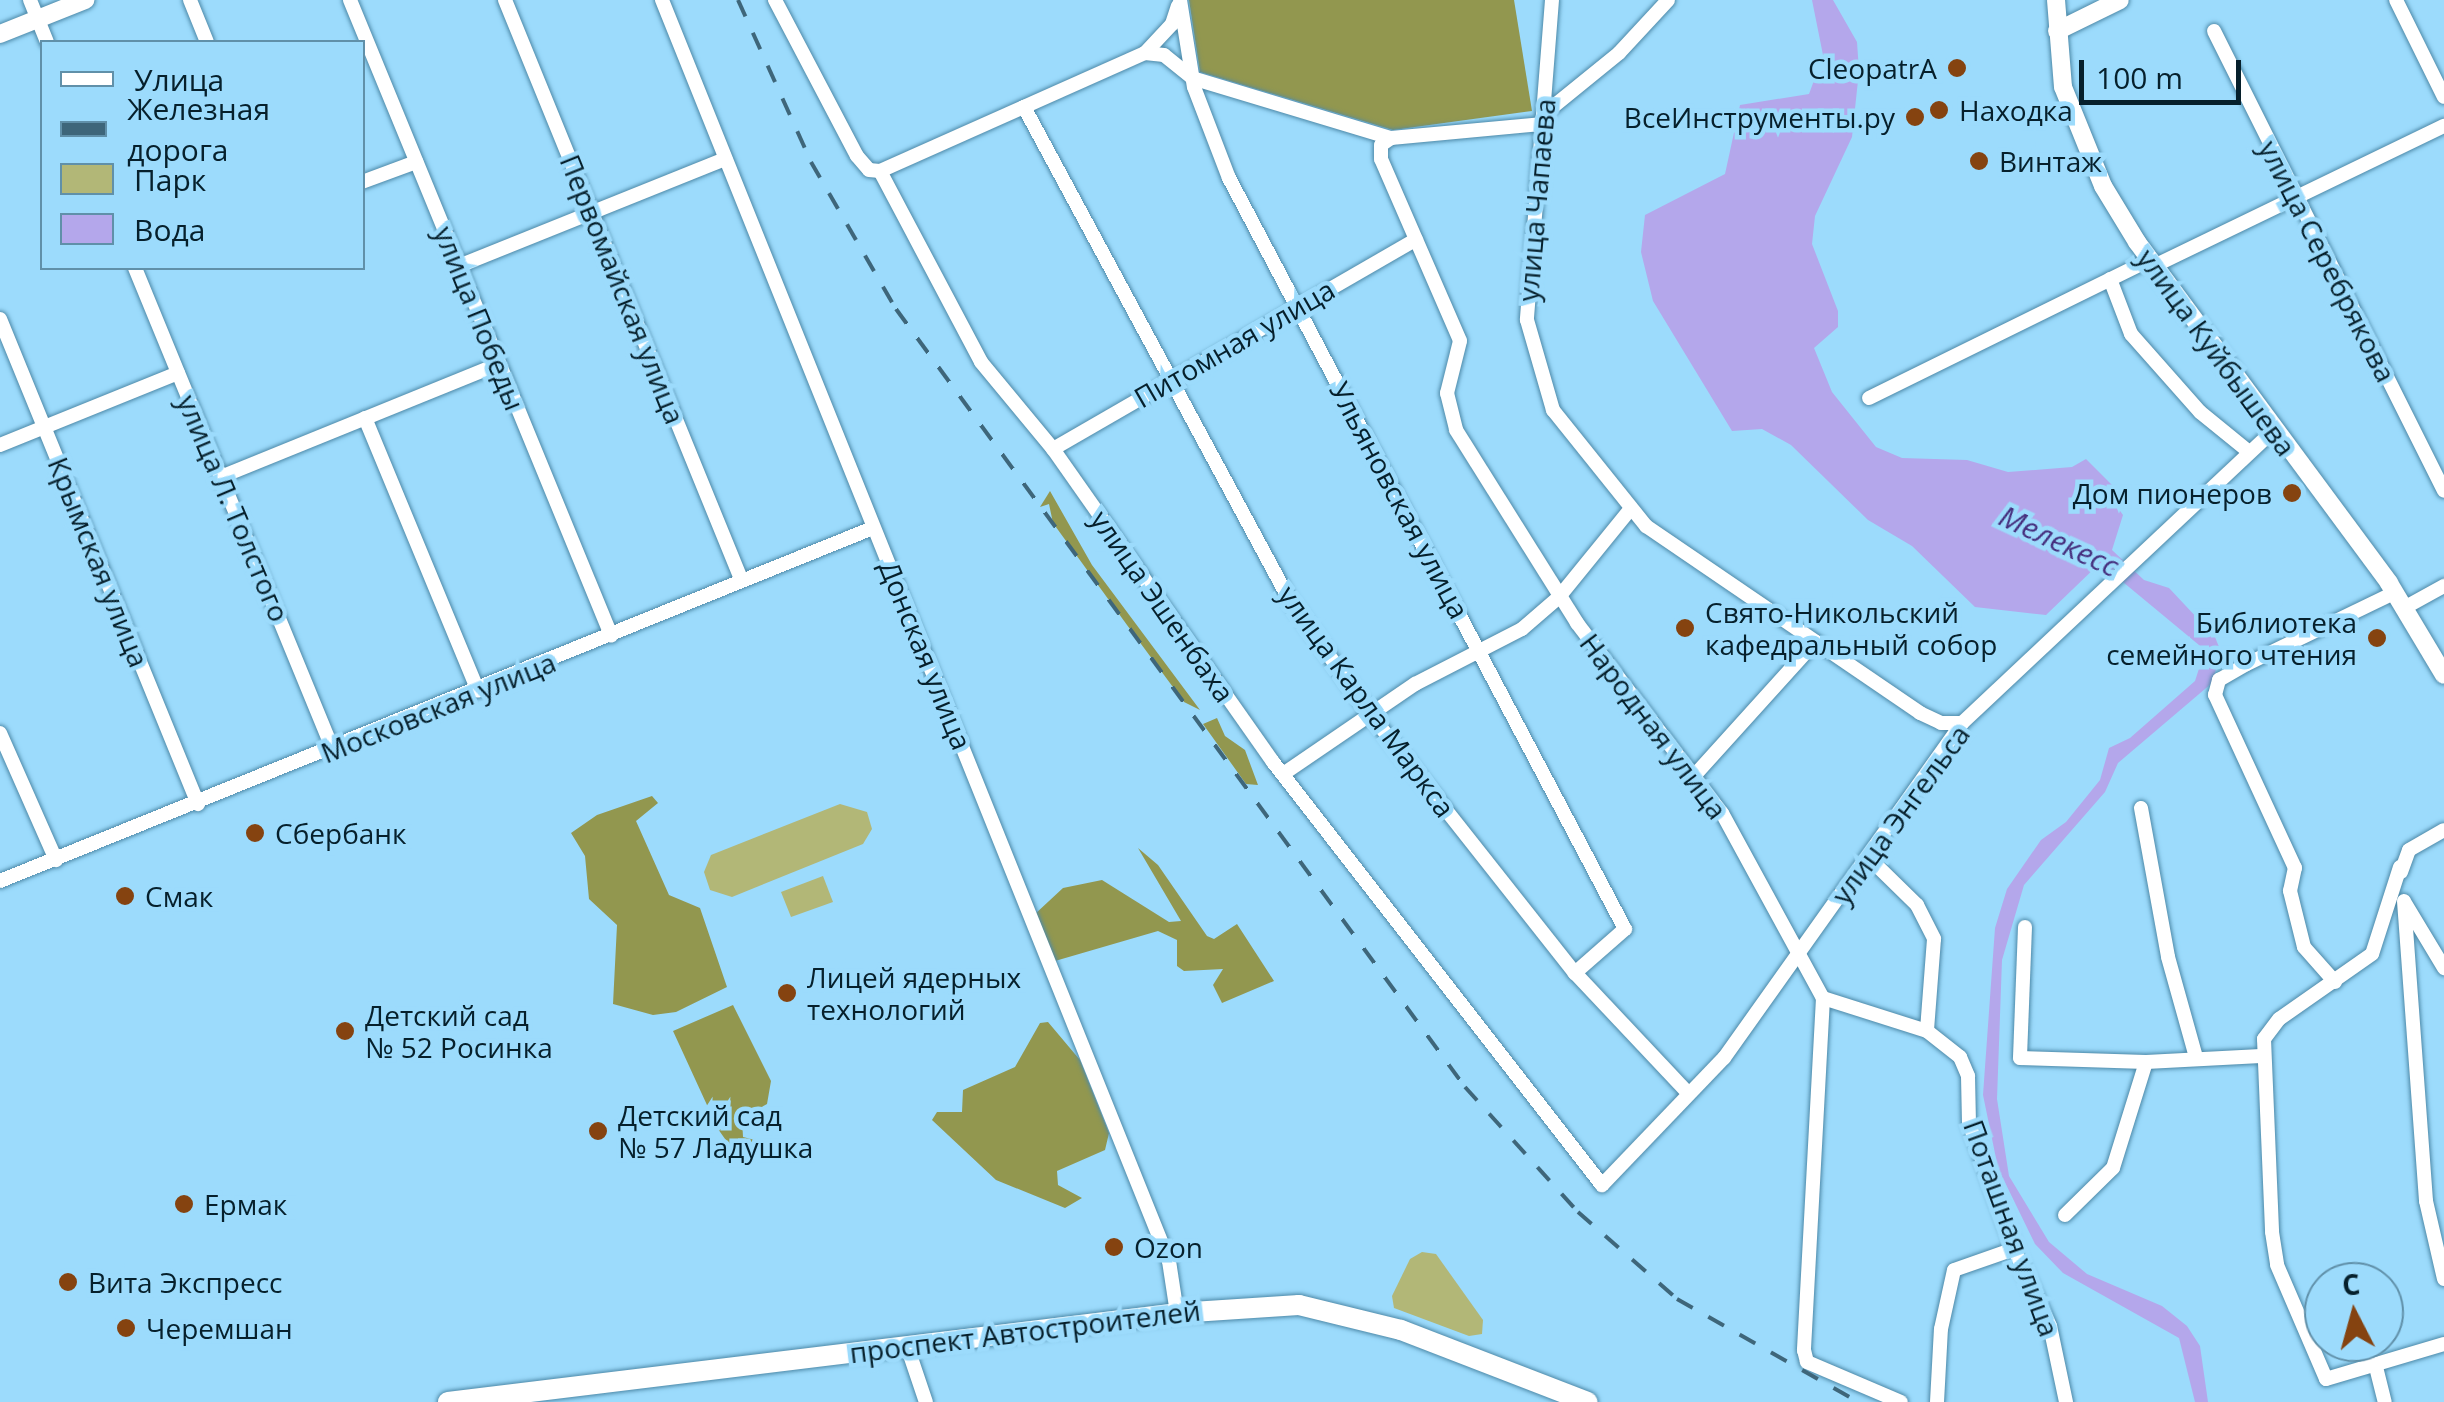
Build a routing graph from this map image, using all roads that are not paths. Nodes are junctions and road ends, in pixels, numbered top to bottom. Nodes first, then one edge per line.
1 (30, 0) edge
2 (85, 0) edge
3 (190, 0) edge
4 (350, 0) edge
5 (505, 0) edge
6 (662, 0) edge
7 (775, 0) edge
8 (1180, 0) edge
9 (1552, 0) edge
10 (1668, 0) edge
11 (2056, 0) edge
12 (2120, 0) edge
13 (2396, 0) edge
14 (38, 19) junction
15 (2214, 31) dead end
16 (2056, 32) junction
17 (0, 34) edge
18 (46, 40) edge
19 (206, 40) edge
20 (1145, 53) junction
21 (1192, 78) junction
22 (2444, 97) edge
23 (1024, 107) junction
24 (1544, 119) junction
25 (2444, 126) edge
26 (1391, 138) junction
27 (725, 159) junction
28 (416, 162) junction
29 (880, 170) junction
30 (365, 181) edge
31 (2294, 198) junction
32 (591, 211) junction
33 (1416, 240) junction
34 (2152, 263) junction
35 (459, 266) junction
36 (140, 270) edge
37 (2110, 279) junction
38 (1298, 307) junction
39 (0, 319) edge
40 (499, 364) junction
41 (178, 373) junction
42 (1170, 377) junction
43 (1869, 398) dead end
44 (366, 418) junction
45 (44, 427) junction
46 (2273, 430) junction
47 (0, 445) edge
48 (1053, 449) junction
49 (2248, 452) junction
50 (224, 476) junction
51 (2444, 490) edge
52 (1629, 510) junction
53 (873, 528) junction
54 (741, 578) junction
55 (2444, 586) edge
56 (1562, 593) junction
57 (2399, 600) junction
58 (611, 635) junction
59 (1815, 642) junction
60 (1481, 651) junction
61 (2444, 675) edge
62 (478, 692) junction
63 (1370, 715) junction
64 (1962, 724) junction
65 (0, 734) edge
66 (333, 750) junction
67 (1284, 774) junction
68 (1694, 776) junction
69 (198, 804) junction
70 (2141, 808) dead end
71 (2444, 830) edge
72 (1868, 857) junction
73 (56, 860) junction
74 (2400, 867) junction
75 (0, 881) edge
76 (2404, 901) junction
77 (2026, 927) dead end
78 (1802, 952) junction
79 (2444, 968) edge
80 (1575, 972) junction
81 (2335, 982) junction
82 (1823, 998) junction
83 (1927, 1031) junction
84 (2261, 1056) junction
85 (2196, 1058) junction
86 (2146, 1062) junction
87 (1688, 1092) junction
88 (1602, 1186) joint
89 (2064, 1215) dead end
90 (2014, 1249) junction
91 (2444, 1279) edge
92 (1176, 1313) junction
93 (2444, 1344) edge
94 (907, 1346) junction
95 (2376, 1367) junction
96 (448, 1402) edge
97 (926, 1402) edge
98 (1588, 1402) edge
99 (1901, 1402) edge
100 (1936, 1402) edge
101 (2066, 1402) edge
102 (2386, 1402) edge

1 - 14 street
2 - 14 main road
3 - 19 street
4 - 28 street, улица Победы
5 - 32 street, Первомайская улица
6 - 27 street, Донская улица
7 - 29 street, улица Эшенбаха
8 - 20 street
8 - 21 street, Ульяновская улица
9 - 24 street, улица Чапаева
10 - 24 street
11 - 16 main road, улица Куйбышева
12 - 16 main road
13 - 22 street
14 - 17 main road
14 - 18 street
15 - 31 street, улица Серебрякова
16 - 34 main road, улица Куйбышева
20 - 21 street
20 - 23 street
21 - 26 street
21 - 38 street, Ульяновская улица
23 - 29 street
23 - 42 street, улица Карла Маркса
24 - 26 street
24 - 52 street, улица Чапаева
25 - 31 street
26 - 33 street, Народная улица
27 - 32 street
27 - 53 street, Донская улица
28 - 30 street
28 - 35 street, улица Победы
29 - 48 street, улица Эшенбаха
31 - 34 street
31 - 51 street, улица Серебрякова
32 - 35 street
32 - 54 street, Первомайская улица
33 - 38 street, Питомная улица
33 - 56 street, Народная улица
34 - 37 street
34 - 46 main road, улица Куйбышева
35 - 40 street, улица Победы
36 - 41 street, улица Л. Толстого
37 - 43 street
37 - 49 street
38 - 42 street, Питомная улица
38 - 60 street, Ульяновская улица
39 - 45 street, Крымская улица
40 - 44 street
40 - 58 street, улица Победы
41 - 45 street
41 - 50 street, улица Л. Толстого
42 - 48 street, Питомная улица
42 - 63 street, улица Карла Маркса
44 - 50 street
44 - 62 street
45 - 47 street
45 - 69 street, Крымская улица
46 - 49 street, улица Энгельса
46 - 57 main road, улица Куйбышева
48 - 67 street, улица Эшенбаха
49 - 64 street, улица Энгельса
50 - 66 street, улица Л. Толстого
52 - 56 street
52 - 59 street, улица Чапаева
53 - 54 street, Московская улица
53 - 92 street, Донская улица
54 - 58 street, Московская улица
55 - 57 street
56 - 60 street
56 - 68 street, Народная улица
57 - 61 main road, улица Куйбышева
57 - 81 street
58 - 62 street, Московская улица
59 - 64 street, улица Чапаева
59 - 68 street
60 - 63 street
60 - 80 street, Ульяновская улица
62 - 66 street, Московская улица
63 - 67 street
63 - 80 street, улица Карла Маркса
64 - 72 street, улица Энгельса
65 - 73 street
66 - 69 street, Московская улица
67 - 88 street, улица Эшенбаха
68 - 78 street, Народная улица
69 - 73 street, Московская улица
70 - 85 street
71 - 74 street
72 - 78 street, улица Энгельса
72 - 83 street
73 - 75 street, Московская улица
74 - 76 street
74 - 81 street
76 - 79 street
76 - 91 street
77 - 86 street
78 - 82 street, Народная улица
78 - 87 street, улица Энгельса
80 - 87 street, улица Карла Маркса
81 - 84 street
82 - 83 street
82 - 99 street, Народная улица
83 - 90 street, Поташная улица
84 - 85 street
84 - 95 street
85 - 86 street
86 - 89 street
87 - 88 street, улица Энгельса
90 - 100 street
90 - 101 street, Поташная улица
92 - 94 highway, проспект Автостроителей
92 - 98 highway, проспект Автостроителей
93 - 95 street
94 - 96 highway, проспект Автостроителей
94 - 97 street
95 - 102 street

